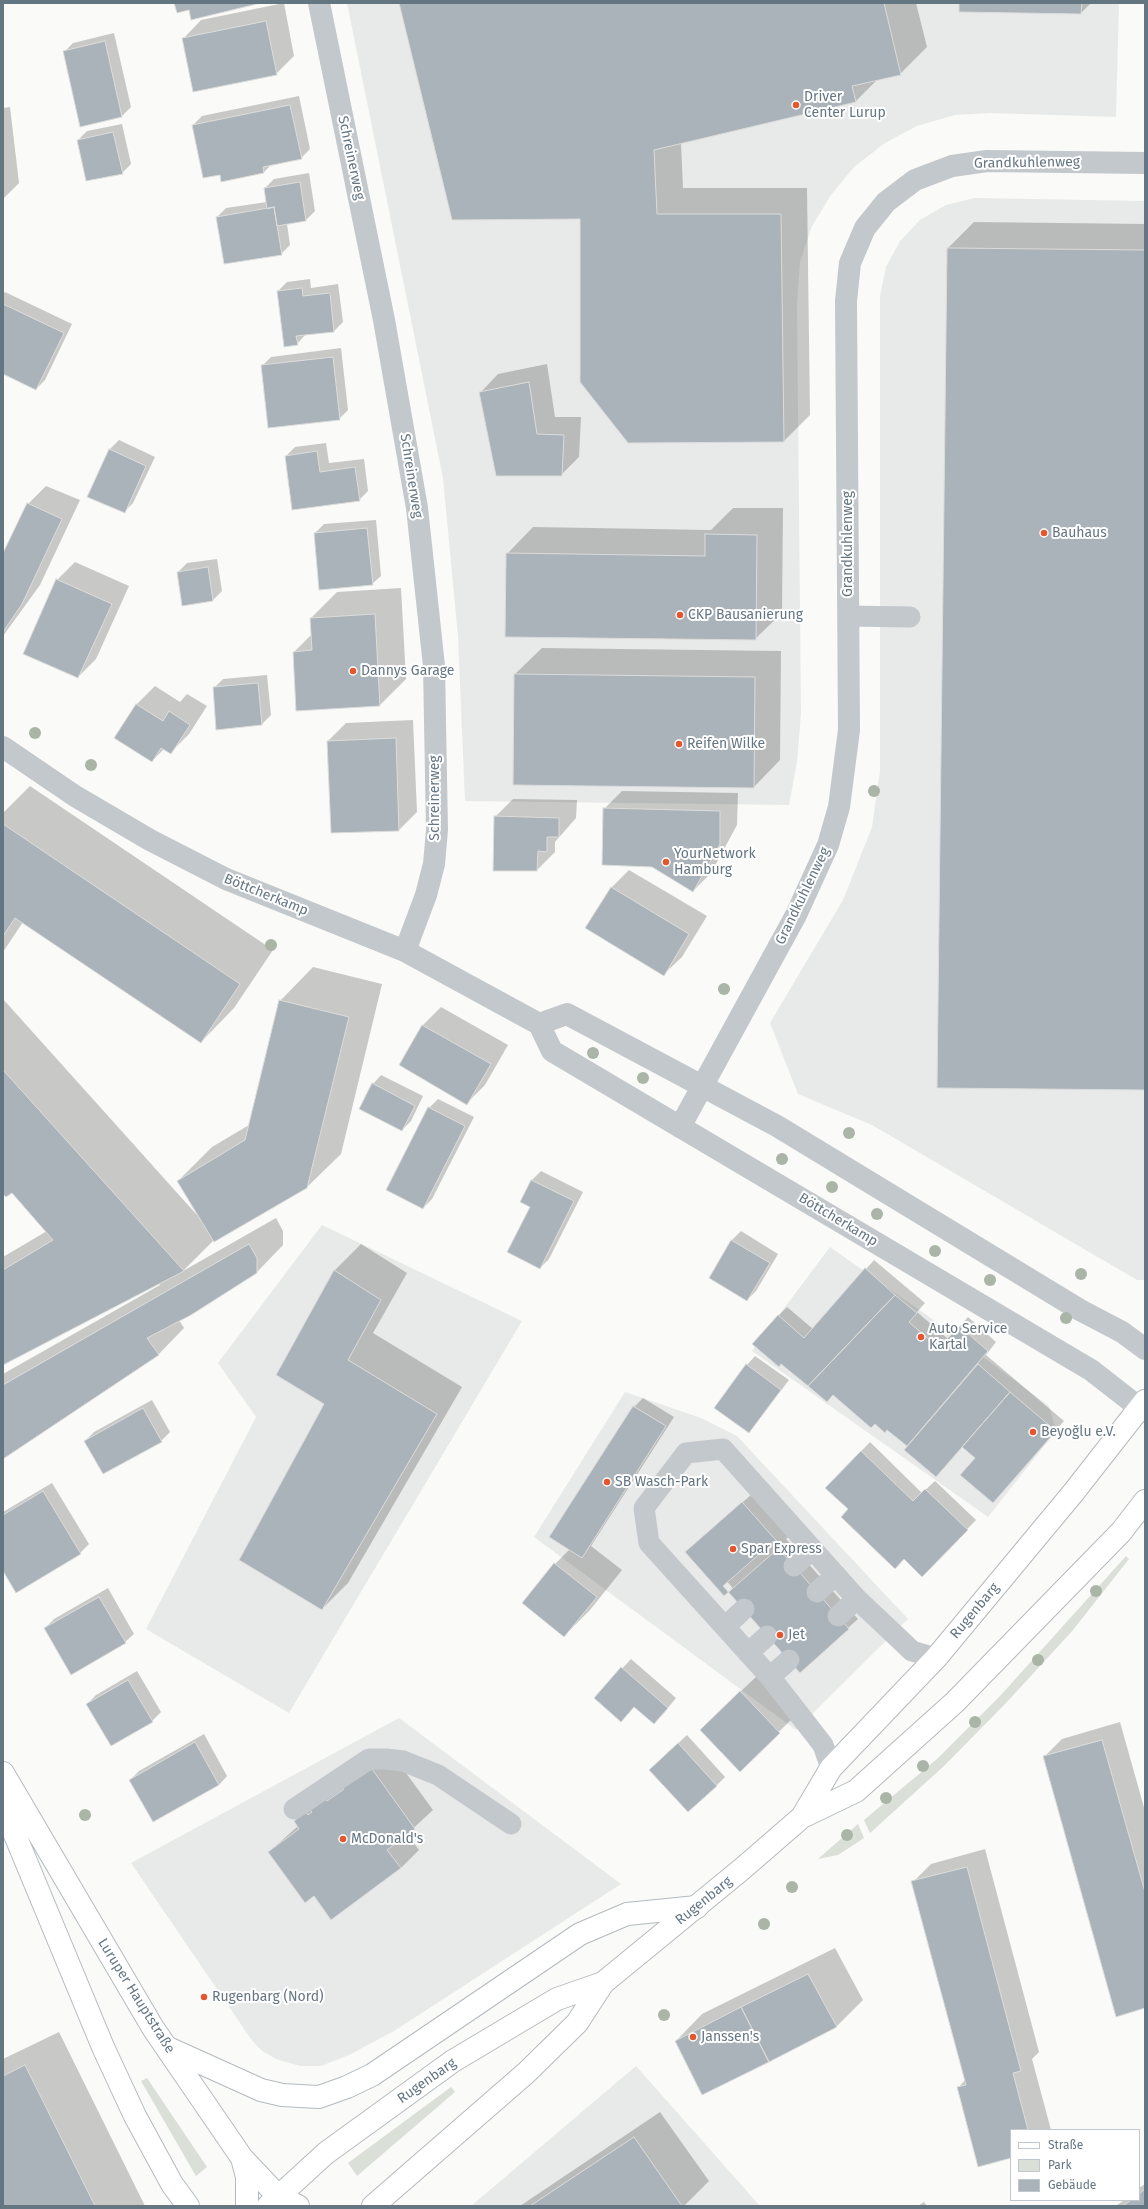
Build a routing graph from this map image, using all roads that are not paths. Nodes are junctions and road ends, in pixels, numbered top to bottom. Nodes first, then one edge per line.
1 (319, 3) edge
2 (1145, 163) edge
3 (848, 616) junction
4 (910, 617) dead end
5 (3, 747) edge
6 (405, 952) junction
7 (539, 1024) junction
8 (702, 1086) junction
9 (680, 1127) junction
10 (1145, 1349) edge
11 (1143, 1406) edge
12 (1145, 1501) edge
13 (812, 1549) junction
14 (794, 1566) dead end
15 (836, 1575) junction
16 (817, 1592) dead end
17 (858, 1599) junction
18 (744, 1609) dead end
19 (838, 1616) dead end
20 (725, 1627) junction
21 (767, 1636) dead end
22 (748, 1653) junction
23 (936, 1658) junction
24 (789, 1660) dead end
25 (770, 1677) junction
26 (831, 1768) junction
27 (3, 1773) edge
28 (3, 1806) edge
29 (294, 1809) dead end
30 (802, 1817) junction
31 (511, 1824) dead end
32 (697, 1907) junction
33 (603, 1983) junction
34 (168, 2048) junction
35 (242, 2158) junction
36 (278, 2203) edge
37 (188, 2206) edge
38 (247, 2206) edge
39 (298, 2206) edge
40 (373, 2206) edge

1 - 6 street, Schreinerweg
2 - 3 street, Grandkuhlenweg
3 - 4 lane
3 - 8 street, Grandkuhlenweg
5 - 6 street, Böttcherkamp
6 - 7 street, Böttcherkamp
7 - 8 street
7 - 9 street, Böttcherkamp
8 - 9 street, Grandkuhlenweg
8 - 10 street
9 - 11 street, Böttcherkamp
11 - 23 main road, Rugenbarg
12 - 30 main road, Rugenbarg
13 - 14 lane
13 - 15 lane
13 - 20 lane
15 - 16 lane
15 - 17 lane
17 - 19 lane
17 - 23 lane
18 - 20 lane
20 - 22 lane
21 - 22 lane
22 - 25 lane
23 - 26 main road, Rugenbarg
24 - 25 lane
25 - 26 lane
26 - 30 main road, Rugenbarg
27 - 34 main road, Luruper Hauptstraße
28 - 37 main road
29 - 31 lane
30 - 32 main road, Rugenbarg
32 - 33 main road, Rugenbarg
32 - 34 main road
33 - 36 main road, Rugenbarg
33 - 40 main road, Rugenbarg
34 - 35 main road, Luruper Hauptstraße
35 - 36 main road, Luruper Hauptstraße
35 - 38 main road
36 - 39 main road, Luruper Hauptstraße

